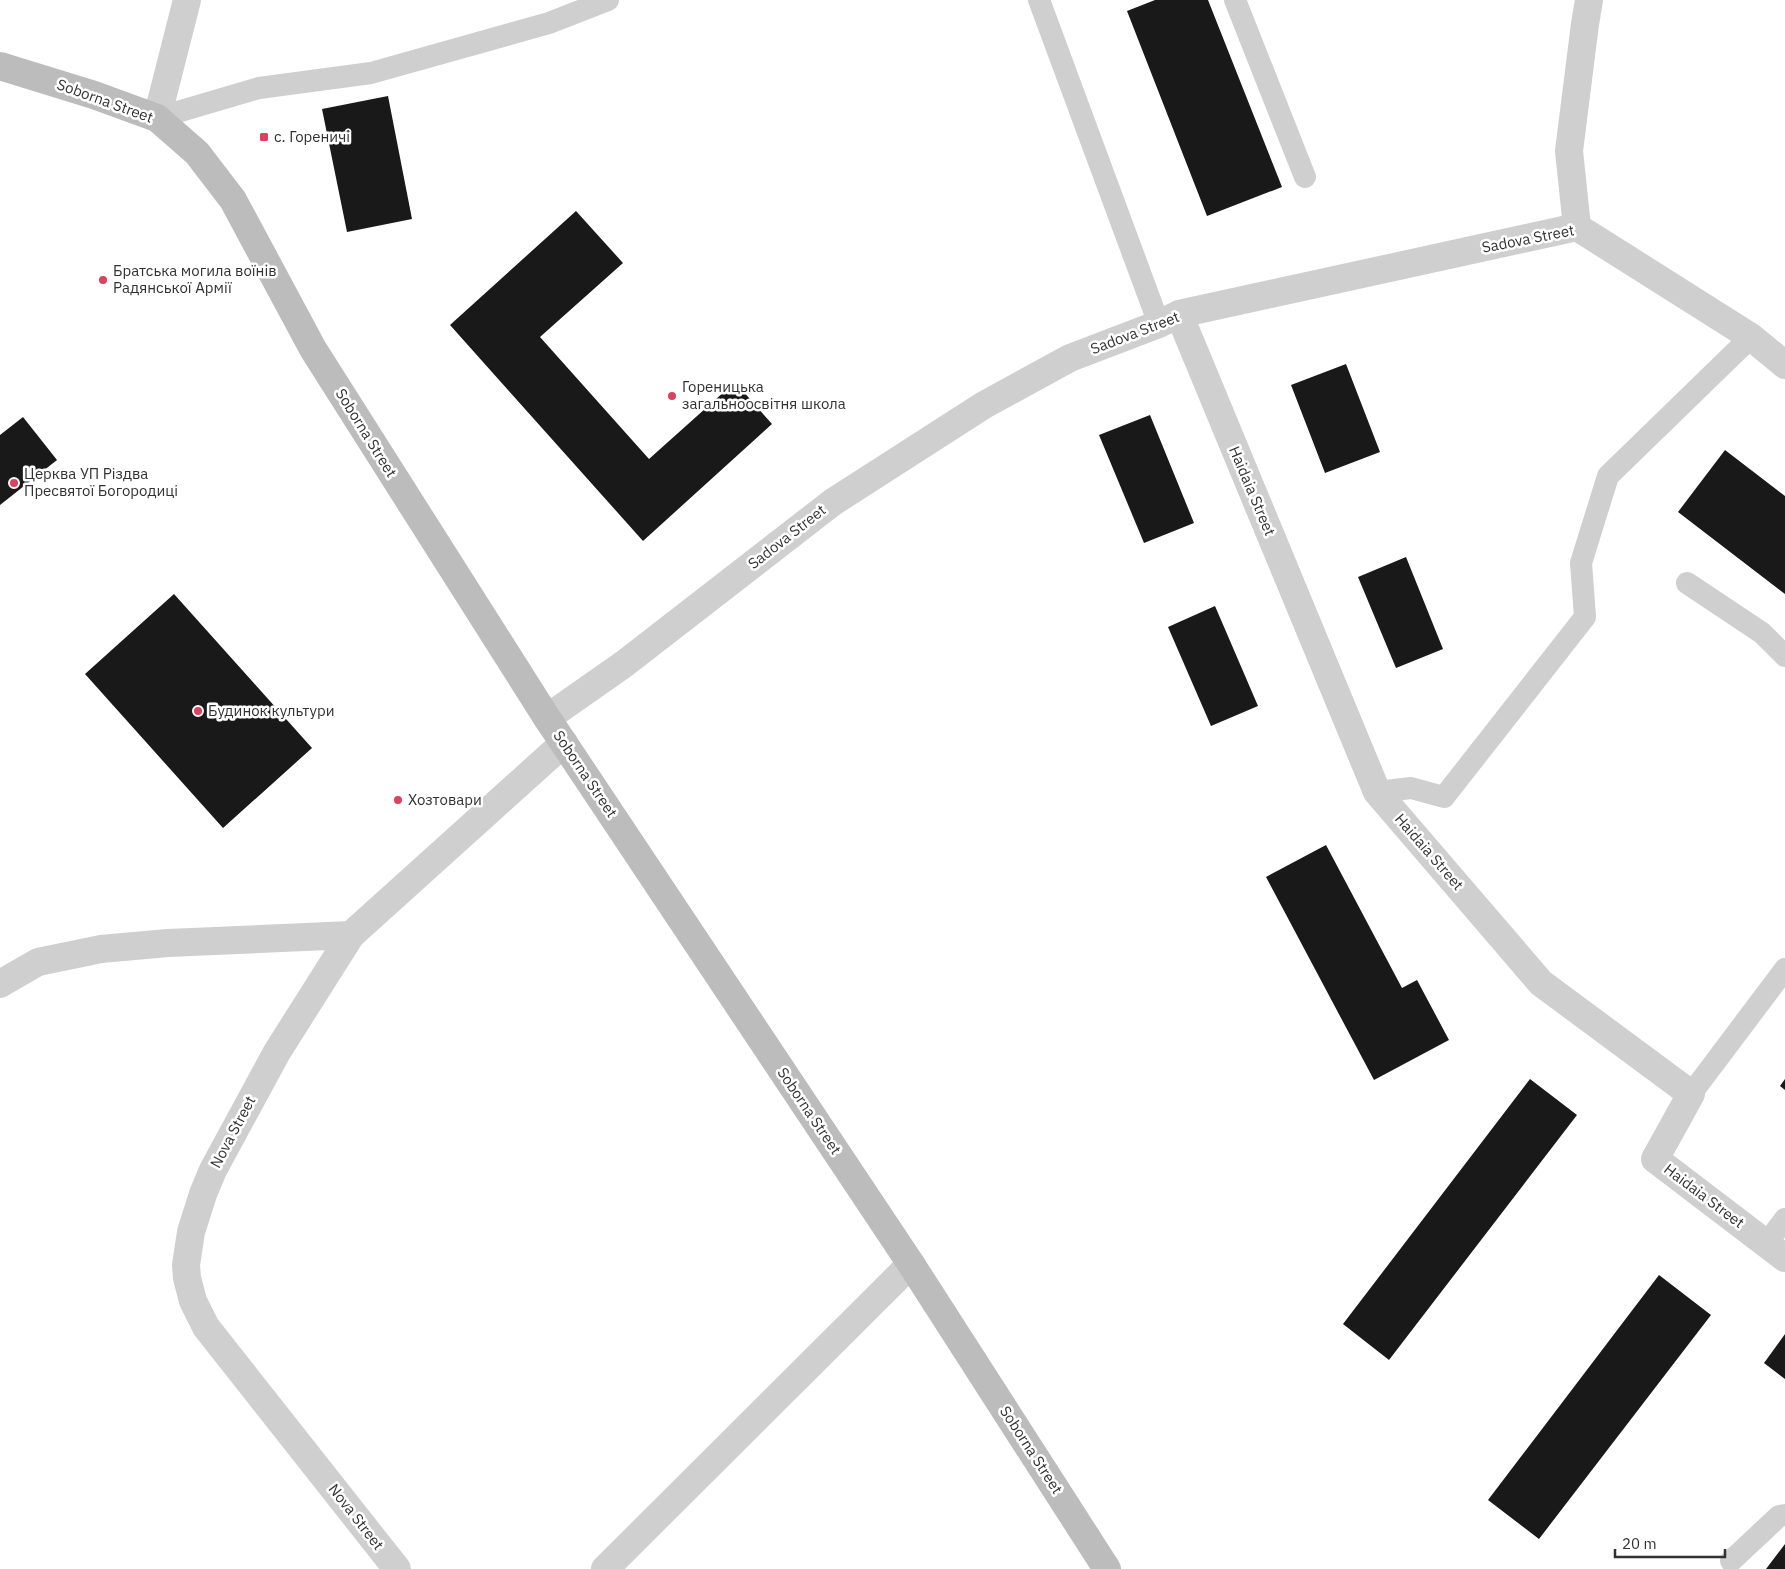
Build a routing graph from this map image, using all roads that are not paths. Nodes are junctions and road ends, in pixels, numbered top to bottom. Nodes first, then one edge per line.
1 (187, 0) edge
2 (608, 0) edge
3 (1038, 0) edge
4 (1235, 0) edge
5 (1589, 0) edge
6 (0, 66) edge
7 (157, 118) junction
8 (1305, 177) dead end
9 (1577, 227) junction
10 (1169, 319) junction
11 (1751, 337) junction
12 (1785, 365) edge
13 (1687, 583) dead end
14 (1785, 656) edge
15 (548, 718) junction
16 (564, 743) junction
17 (1377, 792) junction
18 (351, 935) junction
19 (1785, 969) edge
20 (0, 984) edge
21 (1691, 1094) junction
22 (1785, 1218) edge
23 (1775, 1251) edge
24 (911, 1264) junction
25 (1785, 1515) edge
26 (1731, 1561) dead end
27 (397, 1569) edge
28 (604, 1569) edge
29 (1107, 1569) edge

1 - 7 street
2 - 7 lane
3 - 10 lane
4 - 8 lane
5 - 9 street
6 - 7 main road, Soborna Street
7 - 15 main road, Soborna Street
9 - 10 street, Sadova Street
9 - 11 street, Sadova Street
10 - 15 street, Sadova Street
10 - 17 street, Haidaia Street
11 - 12 street, Sadova Street
11 - 17 lane
13 - 14 lane
15 - 16 main road, Soborna Street
16 - 18 street, Nova Street
16 - 24 main road, Soborna Street
17 - 21 street, Haidaia Street
18 - 20 street
18 - 27 street, Nova Street
19 - 21 lane
21 - 23 street, Haidaia Street
22 - 23 lane
24 - 28 street
24 - 29 main road, Soborna Street
25 - 26 lane

